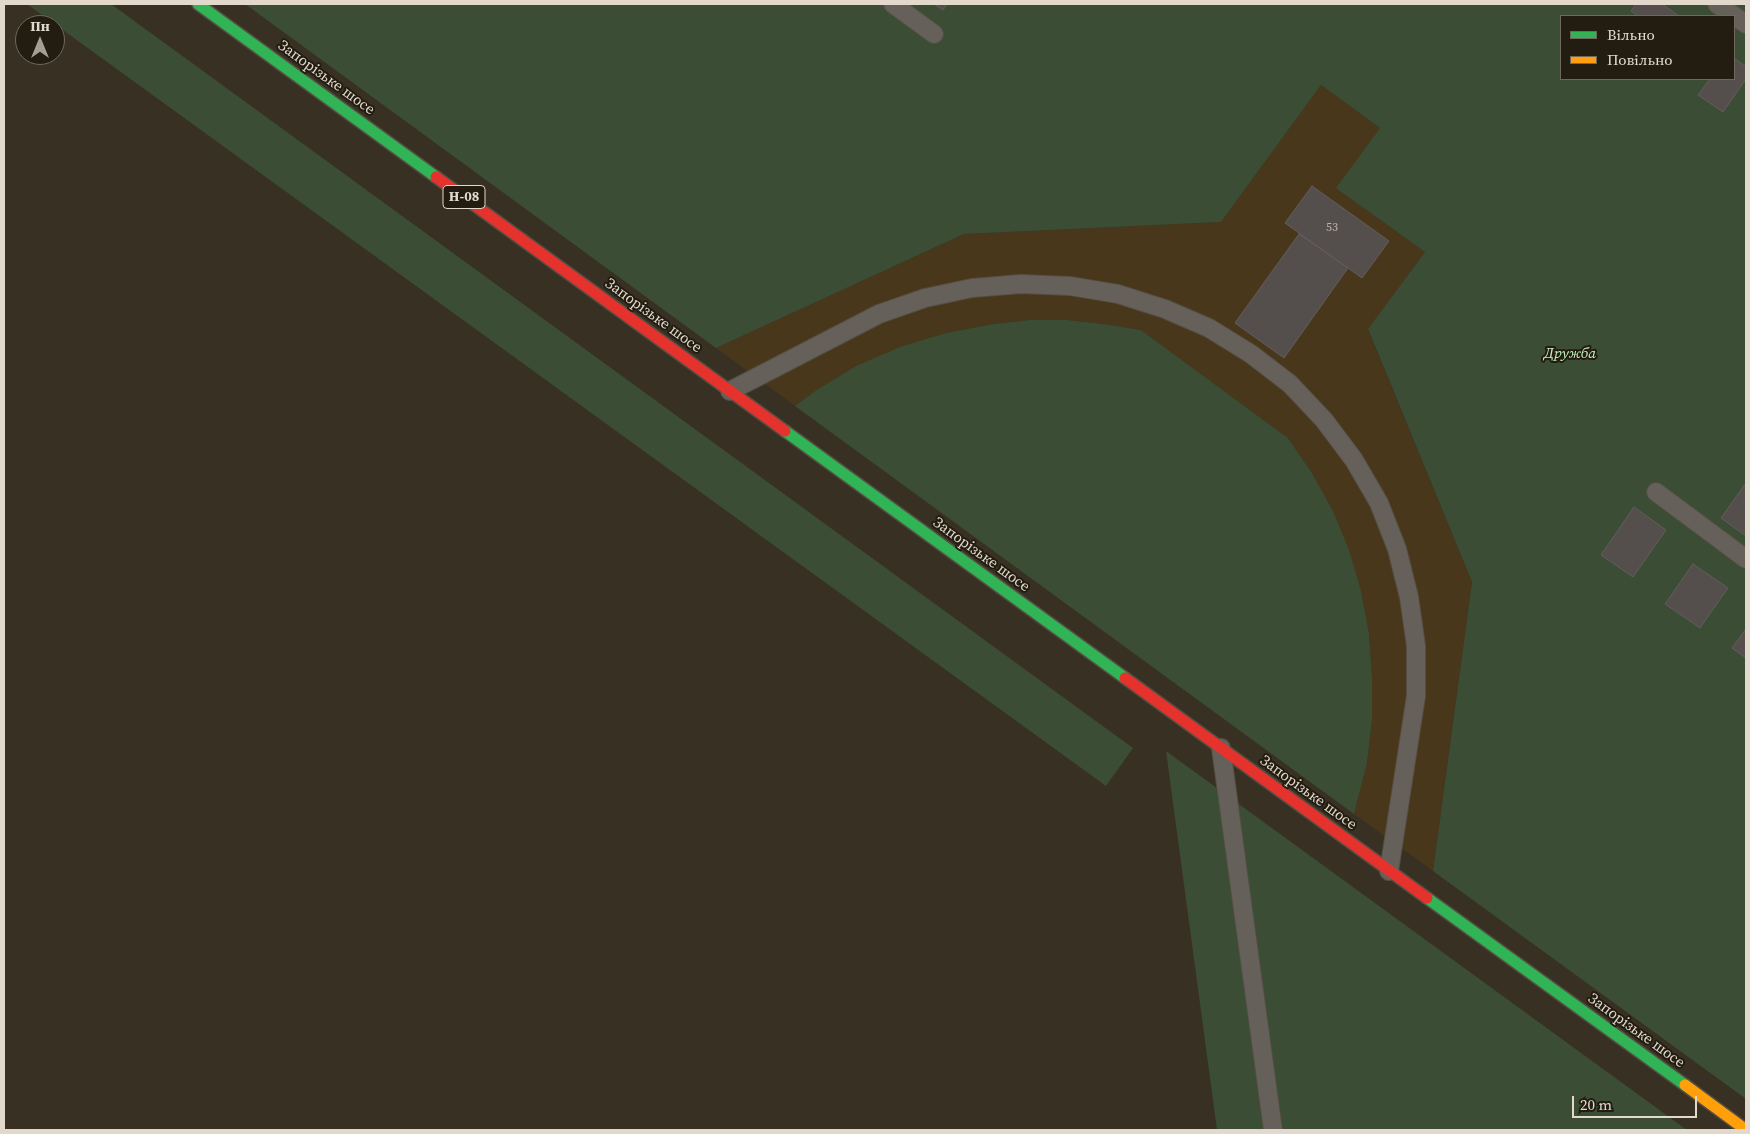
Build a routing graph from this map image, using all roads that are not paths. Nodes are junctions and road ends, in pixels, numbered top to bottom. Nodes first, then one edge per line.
1 (198, 4) edge
2 (892, 4) edge
3 (1717, 4) edge
4 (1733, 15) edge
5 (1735, 16) edge
6 (1746, 24) edge
7 (934, 34) dead end
8 (730, 391) junction
9 (1656, 492) dead end
10 (1746, 559) edge
11 (1221, 748) junction
12 (1390, 871) junction
13 (1273, 1130) edge
14 (1746, 1130) edge

1 - 8 main road, Запорізьке шосе / Н-08
2 - 7 lane
3 - 4 lane
5 - 6 lane
8 - 11 main road, Запорізьке шосе
8 - 12 lane
9 - 10 lane
11 - 12 main road, Запорізьке шосе
11 - 13 lane
12 - 14 main road, Запорізьке шосе

